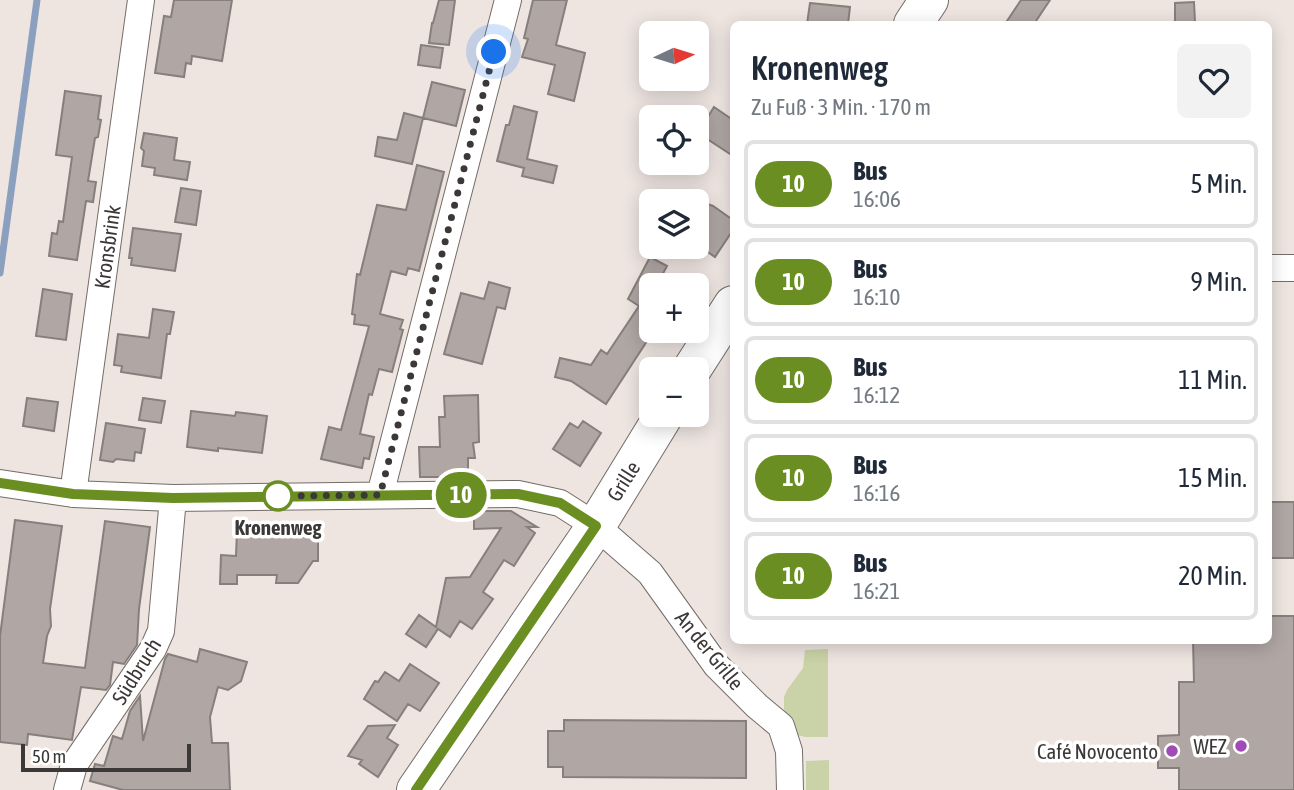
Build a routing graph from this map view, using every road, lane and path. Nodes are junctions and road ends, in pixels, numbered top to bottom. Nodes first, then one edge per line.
1 (141, 0) edge
2 (508, 0) edge
3 (1272, 268) edge
4 (1294, 268) edge
5 (730, 311) edge
6 (700, 357) edge
7 (657, 427) edge
8 (0, 483) edge
9 (73, 494) junction
10 (380, 495) junction
11 (173, 498) junction
12 (596, 526) junction
13 (66, 790) edge
14 (416, 790) edge
15 (790, 790) edge

1 - 9 street, Kronsbrink
2 - 10 street
3 - 4 street
5 - 6 main road
7 - 12 main road, Grille
8 - 9 street
9 - 11 street
10 - 11 street
10 - 12 street
11 - 13 street, Südbruch
12 - 14 main road, Grille
12 - 15 street, An der Grille

